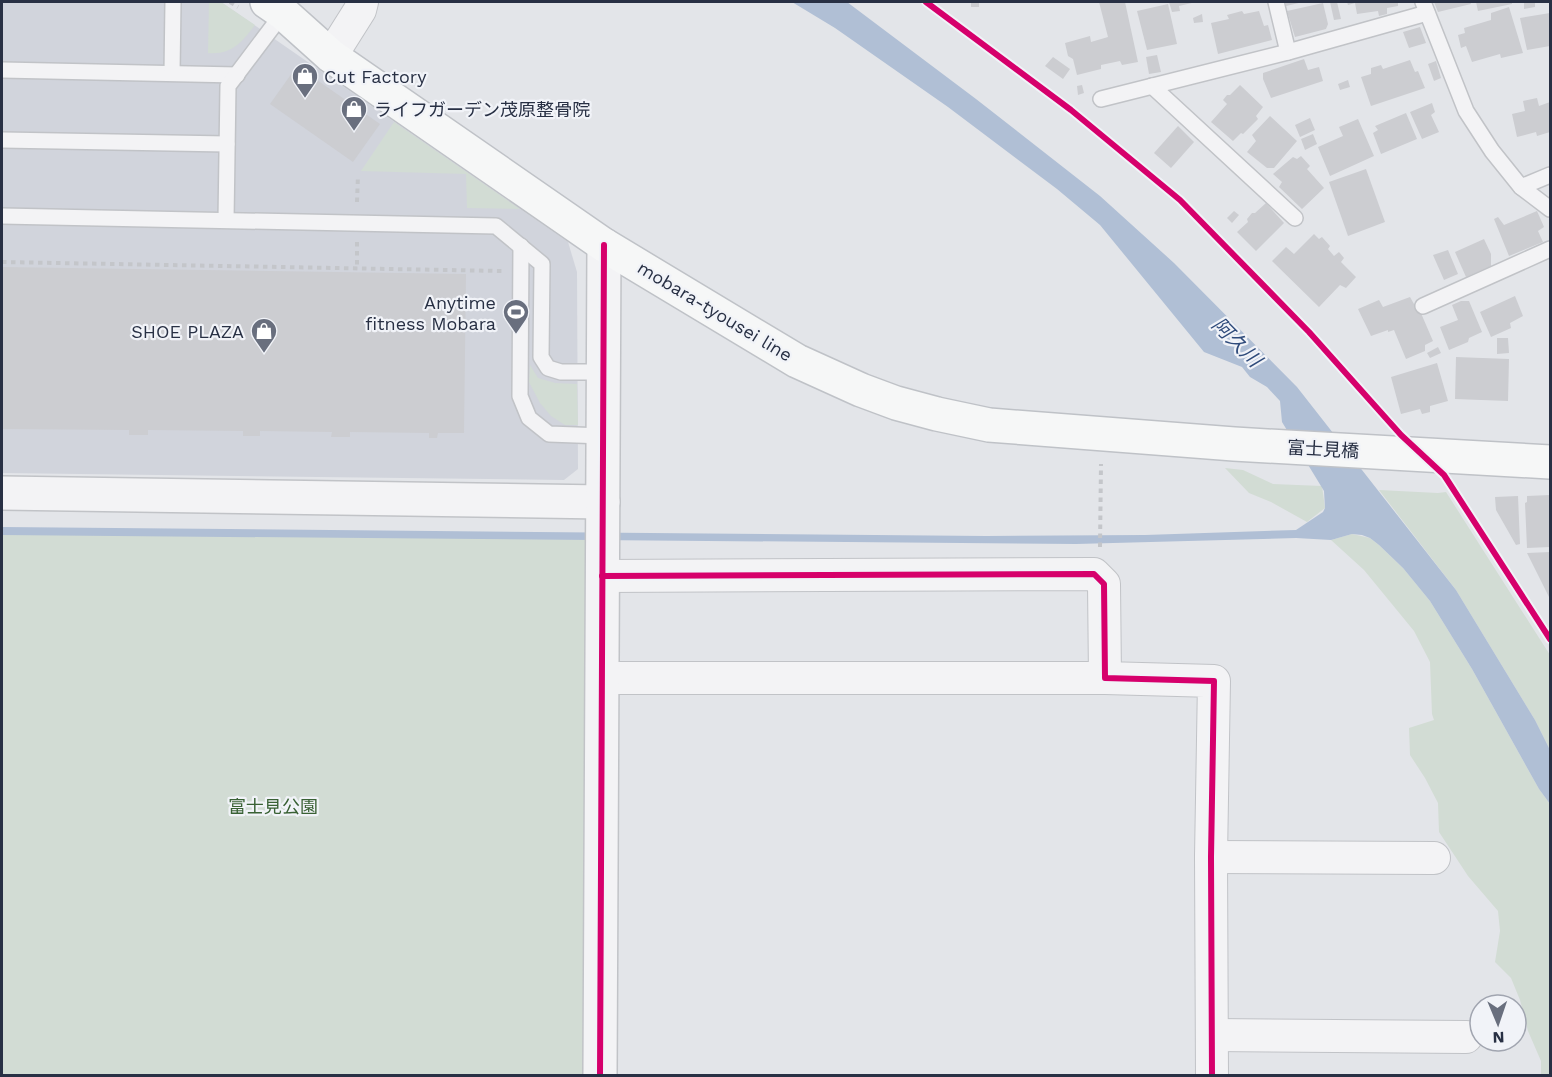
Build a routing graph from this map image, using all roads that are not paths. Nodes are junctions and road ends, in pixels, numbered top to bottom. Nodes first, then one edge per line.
1 (173, 2) edge
2 (362, 2) edge
3 (1275, 2) edge
4 (275, 7) edge
5 (1425, 8) edge
6 (1288, 52) junction
7 (331, 56) junction
8 (2, 70) edge
9 (172, 73) junction
10 (237, 75) junction
11 (1152, 86) junction
12 (1101, 99) dead end
13 (2, 140) edge
14 (227, 144) junction
15 (1551, 175) edge
16 (1521, 187) junction
17 (1551, 209) edge
18 (2, 216) edge
19 (1295, 218) dead end
20 (226, 220) junction
21 (604, 245) junction
22 (521, 246) junction
23 (1551, 249) edge
24 (1423, 306) dead end
25 (604, 372) junction
26 (603, 436) junction
27 (1234, 444) joint
28 (1551, 462) edge
29 (2, 493) edge
30 (603, 501) junction
31 (602, 576) junction
32 (602, 678) junction
33 (1106, 678) junction
34 (1211, 857) junction
35 (1434, 858) dead end
36 (1212, 1035) junction
37 (1466, 1037) dead end
38 (600, 1076) edge
39 (1212, 1076) edge

1 - 9 lane
2 - 7 street
3 - 6 lane
4 - 7 main road, mobara-tyousei line
4 - 10 lane
5 - 6 lane
5 - 16 lane
6 - 11 lane
7 - 21 main road, mobara-tyousei line
8 - 9 lane
9 - 10 lane
10 - 14 lane
11 - 12 lane
11 - 19 lane
13 - 14 lane
14 - 20 lane
15 - 16 lane
16 - 17 lane
18 - 20 lane
20 - 22 lane
21 - 25 street
21 - 27 main road, mobara-tyousei line
22 - 25 lane
22 - 26 lane
23 - 24 lane
25 - 26 street
26 - 30 street
27 - 28 main road, 富士見橋
29 - 30 street
30 - 31 street
31 - 32 street
31 - 33 street
32 - 33 street
32 - 38 street
33 - 34 street
34 - 35 street
34 - 36 street
36 - 37 street
36 - 39 street

